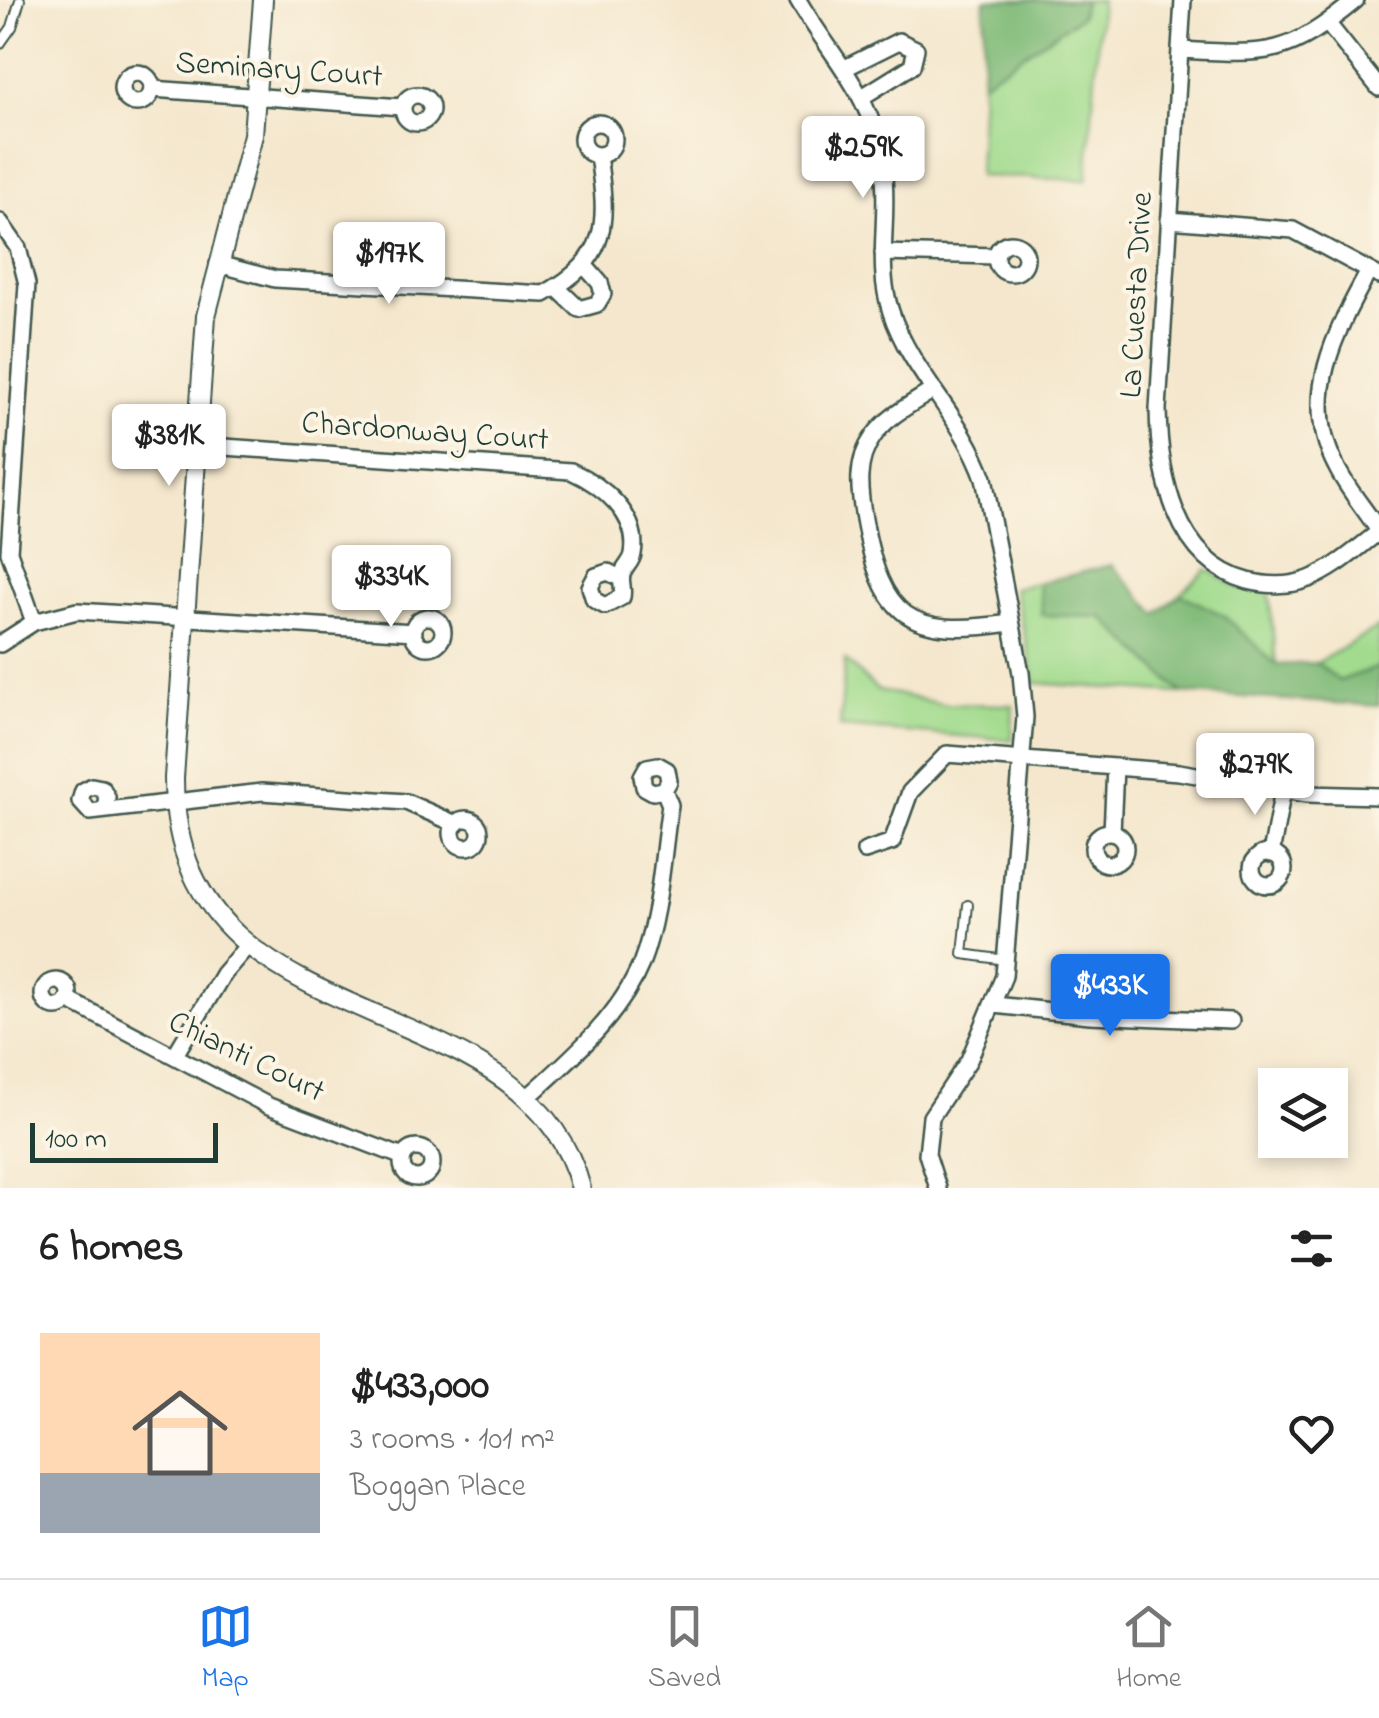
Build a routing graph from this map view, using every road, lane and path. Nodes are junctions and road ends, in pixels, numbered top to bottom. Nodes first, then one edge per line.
1 (20, 0) edge
2 (263, 0) edge
3 (798, 0) edge
4 (1183, 0) edge
5 (1356, 0) edge
6 (1328, 24) junction
7 (0, 44) edge
8 (1181, 50) junction
9 (845, 68) junction
10 (1379, 88) edge
11 (152, 89) dead end
12 (256, 96) junction
13 (862, 97) junction
14 (402, 107) dead end
15 (598, 156) dead end
16 (1168, 220) junction
17 (0, 222) edge
18 (883, 253) junction
19 (996, 256) dead end
20 (218, 264) junction
21 (584, 265) junction
22 (1374, 274) edge
23 (556, 287) junction
24 (933, 390) junction
25 (196, 445) junction
26 (1379, 531) edge
27 (620, 578) dead end
28 (182, 617) junction
29 (34, 622) junction
30 (1010, 623) junction
31 (414, 632) dead end
32 (0, 644) edge
33 (1020, 757) junction
34 (1115, 767) junction
35 (664, 790) dead end
36 (1283, 790) junction
37 (1379, 796) edge
38 (174, 805) junction
39 (105, 807) dead end
40 (456, 824) dead end
41 (1112, 832) dead end
42 (864, 851) dead end
43 (1271, 854) dead end
44 (968, 904) dead end
45 (249, 944) junction
46 (1006, 960) junction
47 (68, 1000) dead end
48 (994, 1005) junction
49 (1231, 1020) dead end
50 (175, 1054) junction
51 (527, 1098) junction
52 (403, 1156) dead end
53 (582, 1188) edge
54 (938, 1188) edge

1 - 7 lane
2 - 12 street
3 - 9 street
4 - 8 street, La Cuesta Drive
5 - 6 street
6 - 8 street
6 - 10 street
8 - 16 street, La Cuesta Drive
9 - 13 street
9 - 13 street
11 - 12 street, Seminary Court
12 - 14 street, Seminary Court
12 - 20 street
13 - 18 street
15 - 21 street
16 - 22 street
16 - 26 street, La Cuesta Drive
17 - 29 street
18 - 19 street
18 - 24 street
20 - 23 street
20 - 25 street
21 - 23 street
21 - 23 street
22 - 26 street
24 - 30 street
24 - 30 street
25 - 27 street, Chardonway Court
25 - 28 street
28 - 29 street
28 - 31 street
28 - 38 street
29 - 32 street
30 - 33 street
33 - 34 street
33 - 42 street
33 - 46 street
34 - 36 street
34 - 41 street
35 - 51 street
36 - 37 street
36 - 43 street
38 - 39 street
38 - 40 street
38 - 45 street
44 - 46 lane
45 - 50 street
45 - 51 street
46 - 48 street
47 - 50 street, Chianti Court
48 - 49 street
48 - 54 street
50 - 52 street, Chianti Court
51 - 53 street

